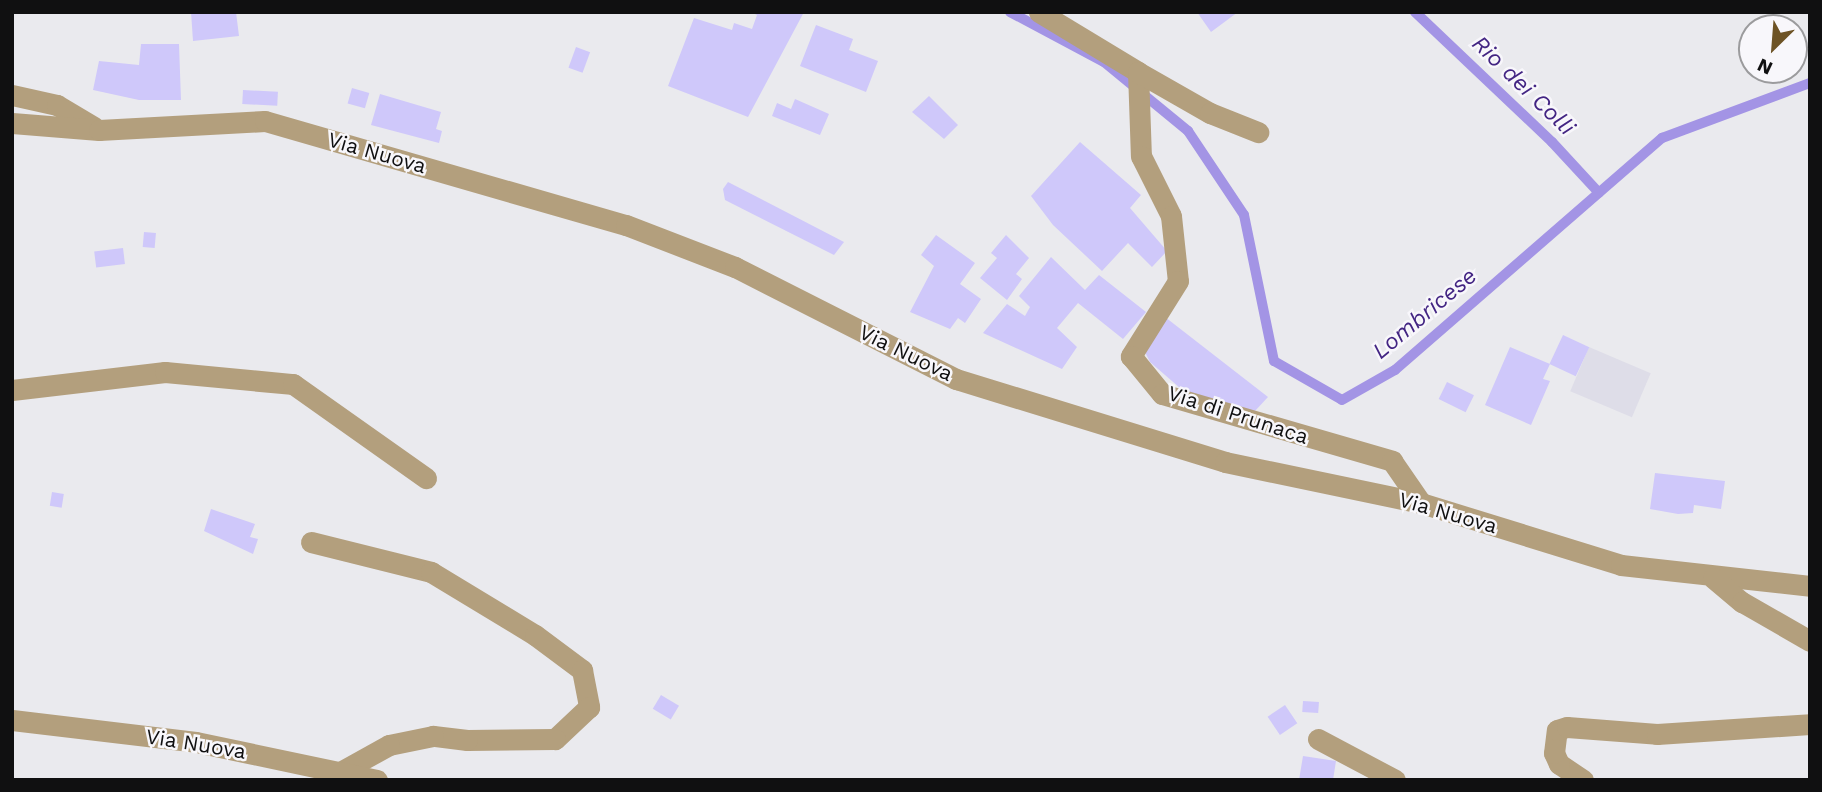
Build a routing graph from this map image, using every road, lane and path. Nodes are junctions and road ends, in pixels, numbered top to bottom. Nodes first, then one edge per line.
1 (1039, 12) edge
2 (1138, 72) junction
3 (12, 95) edge
4 (12, 122) edge
5 (99, 130) junction
6 (1258, 132) dead end
7 (12, 390) edge
8 (426, 478) dead end
9 (1421, 503) junction
10 (311, 542) dead end
11 (1713, 578) junction
12 (1810, 586) edge
13 (1810, 641) edge
14 (12, 720) edge
15 (1810, 724) edge
16 (1318, 739) dead end
17 (342, 771) junction
18 (377, 780) edge
19 (1395, 780) edge
20 (1583, 780) edge

1 - 2 street
2 - 6 street
2 - 9 street, Via di Prunaca
3 - 5 street
4 - 5 street, Via Nuova
5 - 9 street, Via Nuova
7 - 8 street
9 - 11 street, Via Nuova
10 - 17 street
11 - 12 street, Via Nuova
11 - 13 street
14 - 17 street, Via Nuova
15 - 20 street
16 - 19 street
17 - 18 street, Via Nuova

